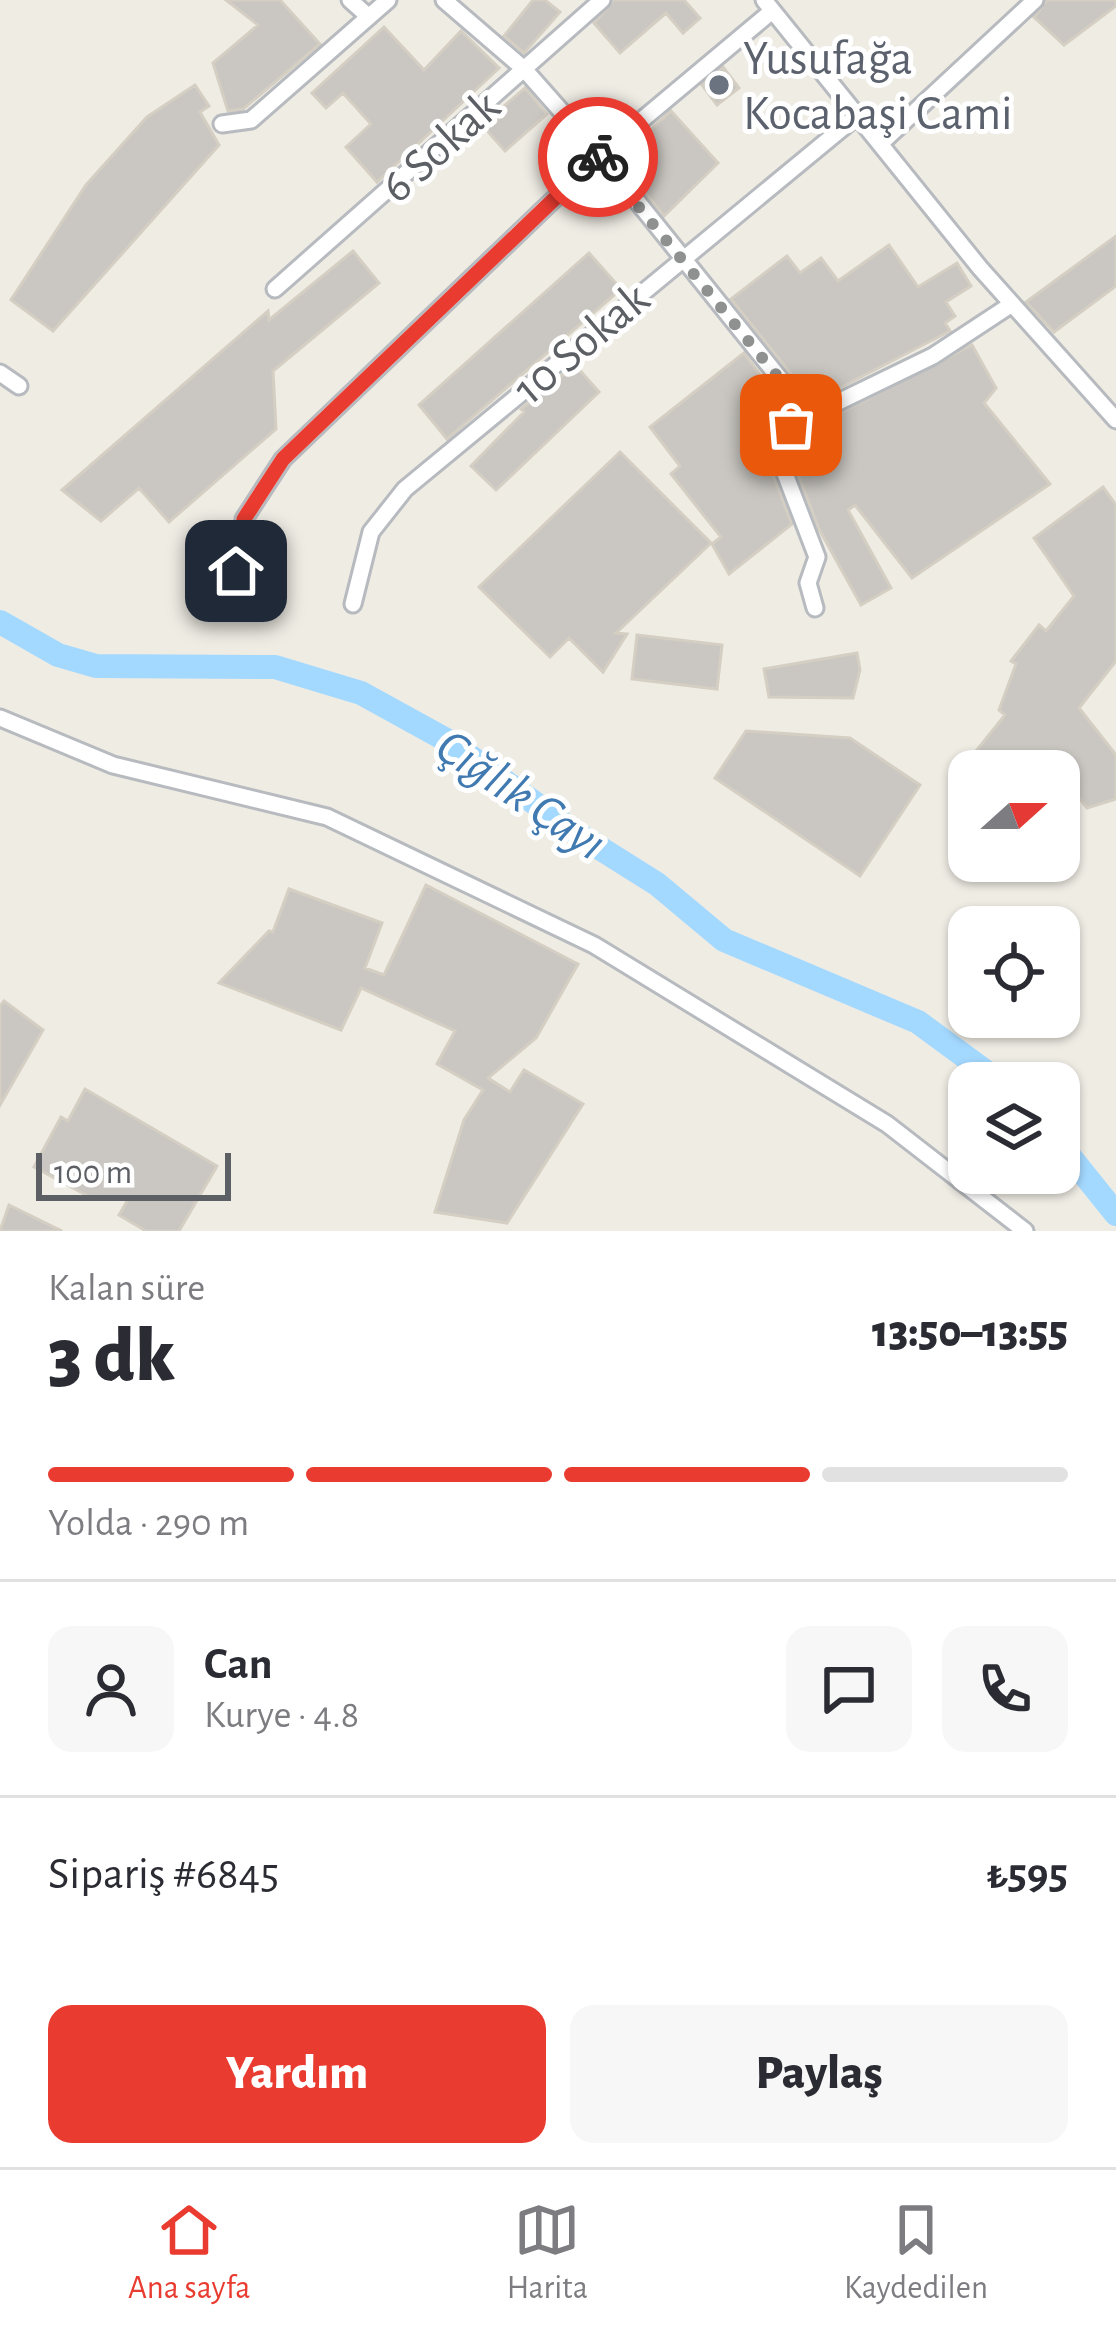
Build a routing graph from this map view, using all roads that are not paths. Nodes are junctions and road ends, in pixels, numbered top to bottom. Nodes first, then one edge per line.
1 (350, 0) edge
2 (388, 0) edge
3 (444, 0) edge
4 (602, 0) edge
5 (1034, 0) edge
6 (768, 6) edge
7 (369, 17) junction
8 (524, 69) junction
9 (857, 116) junction
10 (221, 124) dead end
11 (880, 144) junction
12 (600, 155) junction
13 (682, 256) junction
14 (275, 290) dead end
15 (1012, 304) junction
16 (0, 373) edge
17 (19, 386) dead end
18 (809, 415) junction
19 (1116, 420) edge
20 (236, 571) dead end
21 (353, 604) dead end
22 (815, 608) dead end
23 (0, 718) edge
24 (1025, 1231) edge

1 - 7 street
2 - 7 street
3 - 8 street
4 - 8 street, 6 Sokak
5 - 11 street
6 - 9 street
6 - 12 street
7 - 10 street
8 - 12 street
8 - 14 street, 6 Sokak
9 - 11 street
9 - 13 street, 10 Sokak
11 - 15 street
12 - 13 street
12 - 20 street
13 - 18 street
13 - 21 street, 10 Sokak
15 - 18 street
15 - 19 street
16 - 17 street
18 - 22 street
23 - 24 street

